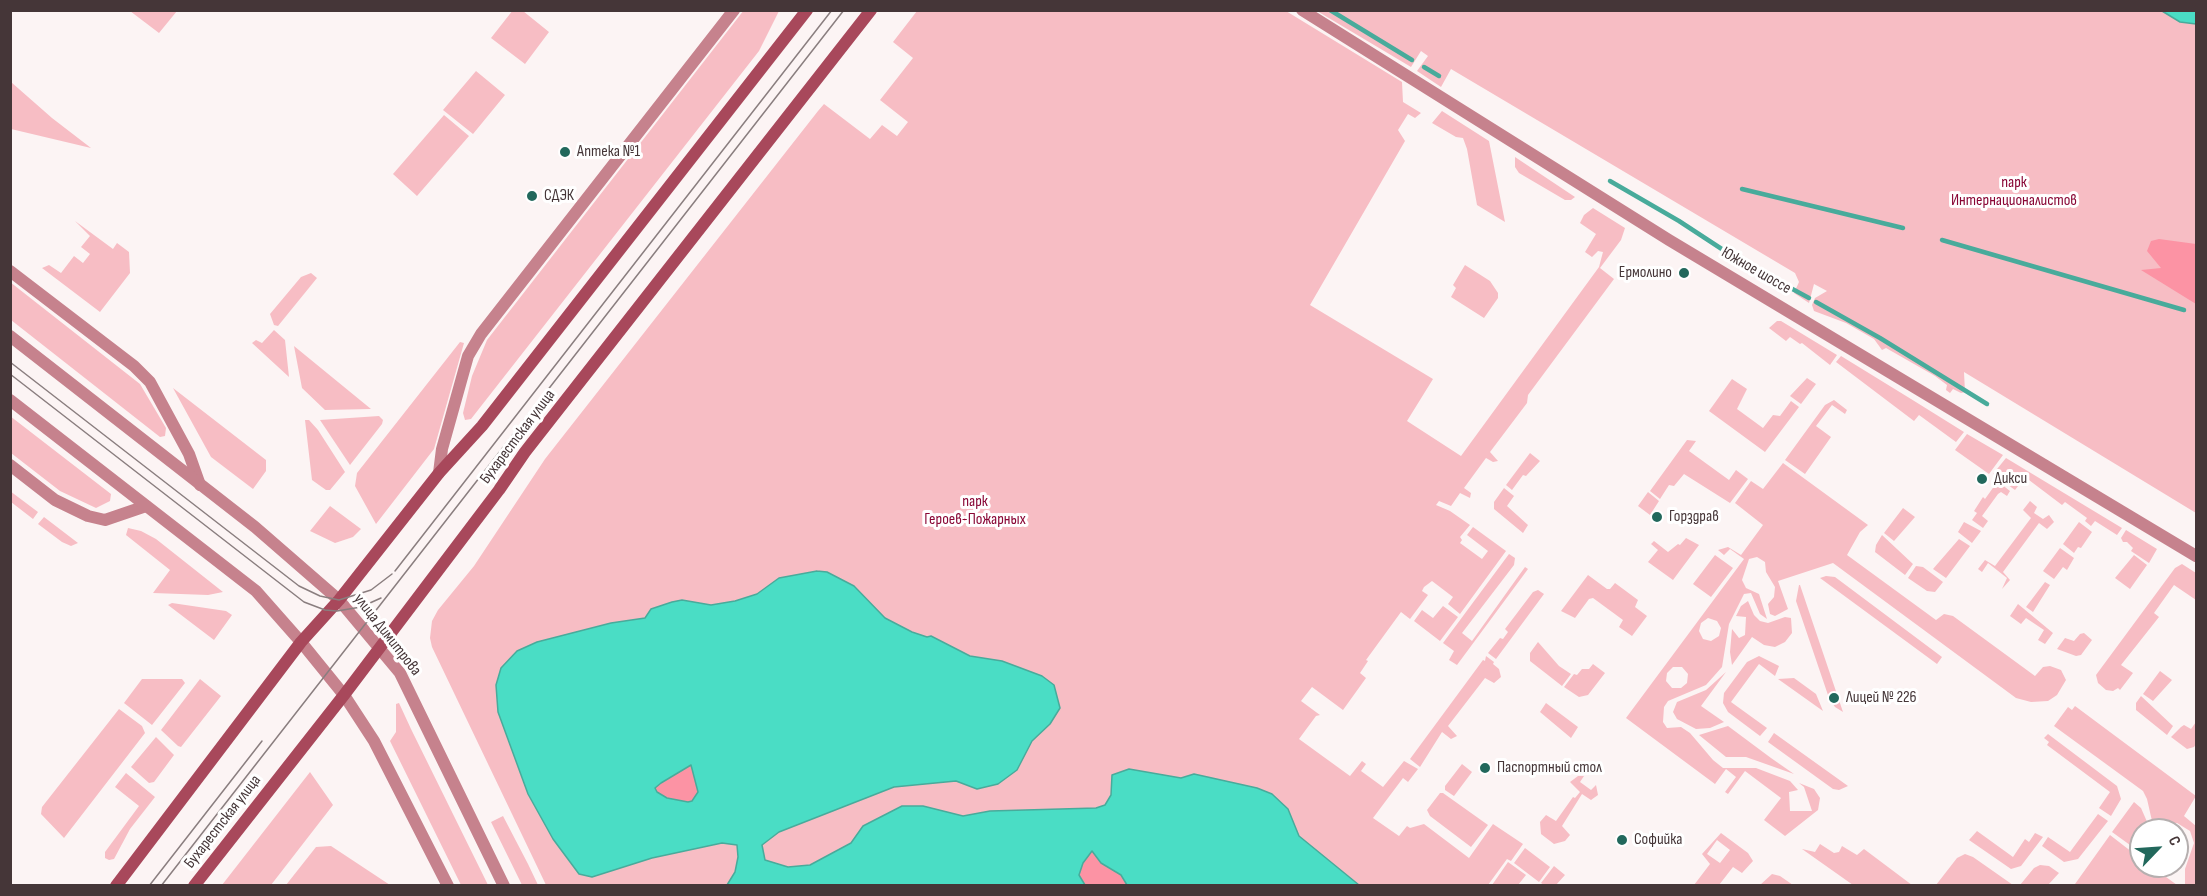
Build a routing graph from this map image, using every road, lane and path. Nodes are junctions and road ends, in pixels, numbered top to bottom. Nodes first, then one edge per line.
1 (734, 10) edge
2 (807, 10) edge
3 (872, 10) edge
4 (1302, 10) edge
5 (10, 271) edge
6 (10, 336) edge
7 (10, 400) edge
8 (10, 465) edge
9 (439, 473) junction
10 (201, 485) junction
11 (146, 506) junction
12 (2196, 556) edge
13 (339, 600) junction
14 (301, 642) junction
15 (380, 648) junction
16 (344, 695) junction
17 (116, 885) edge
18 (194, 885) edge
19 (448, 885) edge
20 (504, 885) edge

1 - 9 street, Бухарестская улица
2 - 9 main road, Бухарестская улица
3 - 15 main road, Бухарестская улица
4 - 12 street, Южное шоссе
5 - 10 street
6 - 10 street, улица Димитрова
7 - 11 street
8 - 11 street
9 - 13 main road, Бухарестская улица
10 - 13 street, улица Димитрова
11 - 14 street
13 - 14 main road, Бухарестская улица
13 - 15 street, улица Димитрова
14 - 16 street
14 - 17 main road, Бухарестская улица
15 - 16 main road, Бухарестская улица
15 - 20 street, улица Димитрова
16 - 18 main road, Бухарестская улица
16 - 19 street

